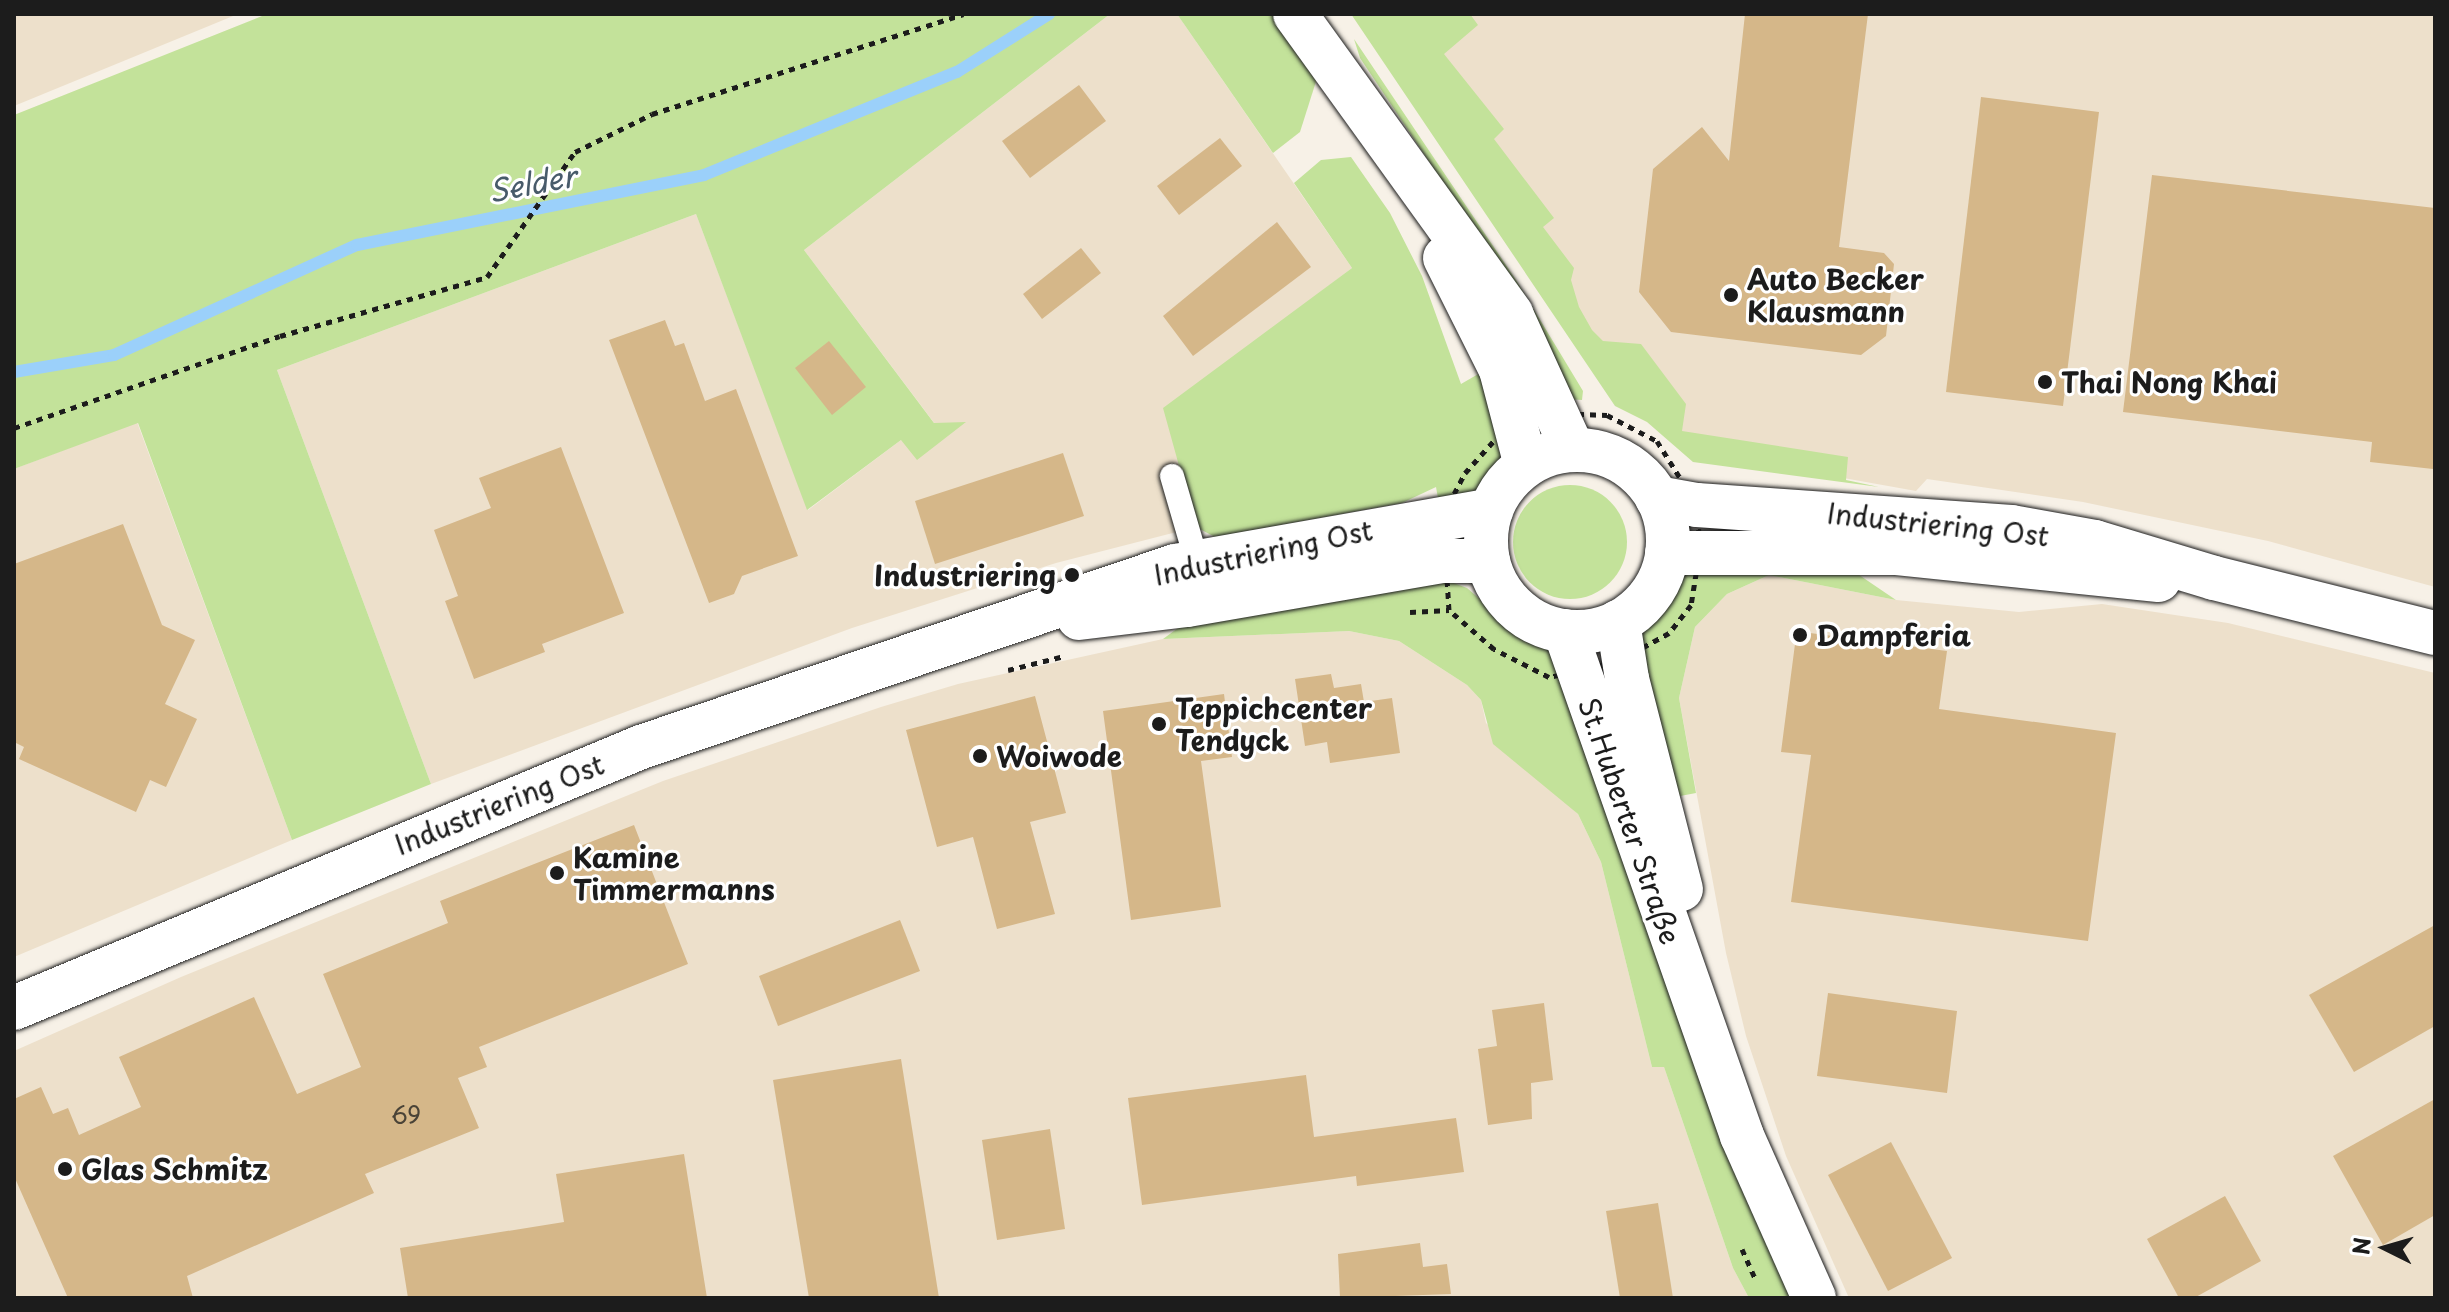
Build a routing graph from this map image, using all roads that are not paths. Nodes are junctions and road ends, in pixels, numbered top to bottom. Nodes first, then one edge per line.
1 (1295, 14) edge
2 (1386, 137) junction
3 (1573, 450) junction
4 (1526, 465) junction
5 (1172, 476) dead end
6 (1668, 485) junction
7 (1491, 510) junction
8 (1488, 561) junction
9 (1197, 562) junction
10 (1682, 567) junction
11 (2214, 578) junction
12 (994, 628) junction
13 (1565, 631) junction
14 (1635, 633) junction
15 (2435, 633) edge
16 (14, 1008) edge
17 (1700, 1010) junction
18 (1814, 1298) edge

1 - 2 street
2 - 3 street
2 - 4 street
3 - 4 street
3 - 6 street
4 - 7 street
5 - 9 lane
6 - 10 street
6 - 11 street, Industriering Ost
7 - 8 street
7 - 9 street, Industriering Ost
8 - 12 street, Industriering Ost
8 - 13 street
9 - 12 street, Industriering Ost
10 - 11 street, Industriering Ost
10 - 14 street
11 - 15 street, Industriering Ost
12 - 16 street, Industriering Ost
13 - 14 street
13 - 17 street, St.Huberter Straße
14 - 17 street, St.Huberter Straße
17 - 18 street, St.Huberter Straße

